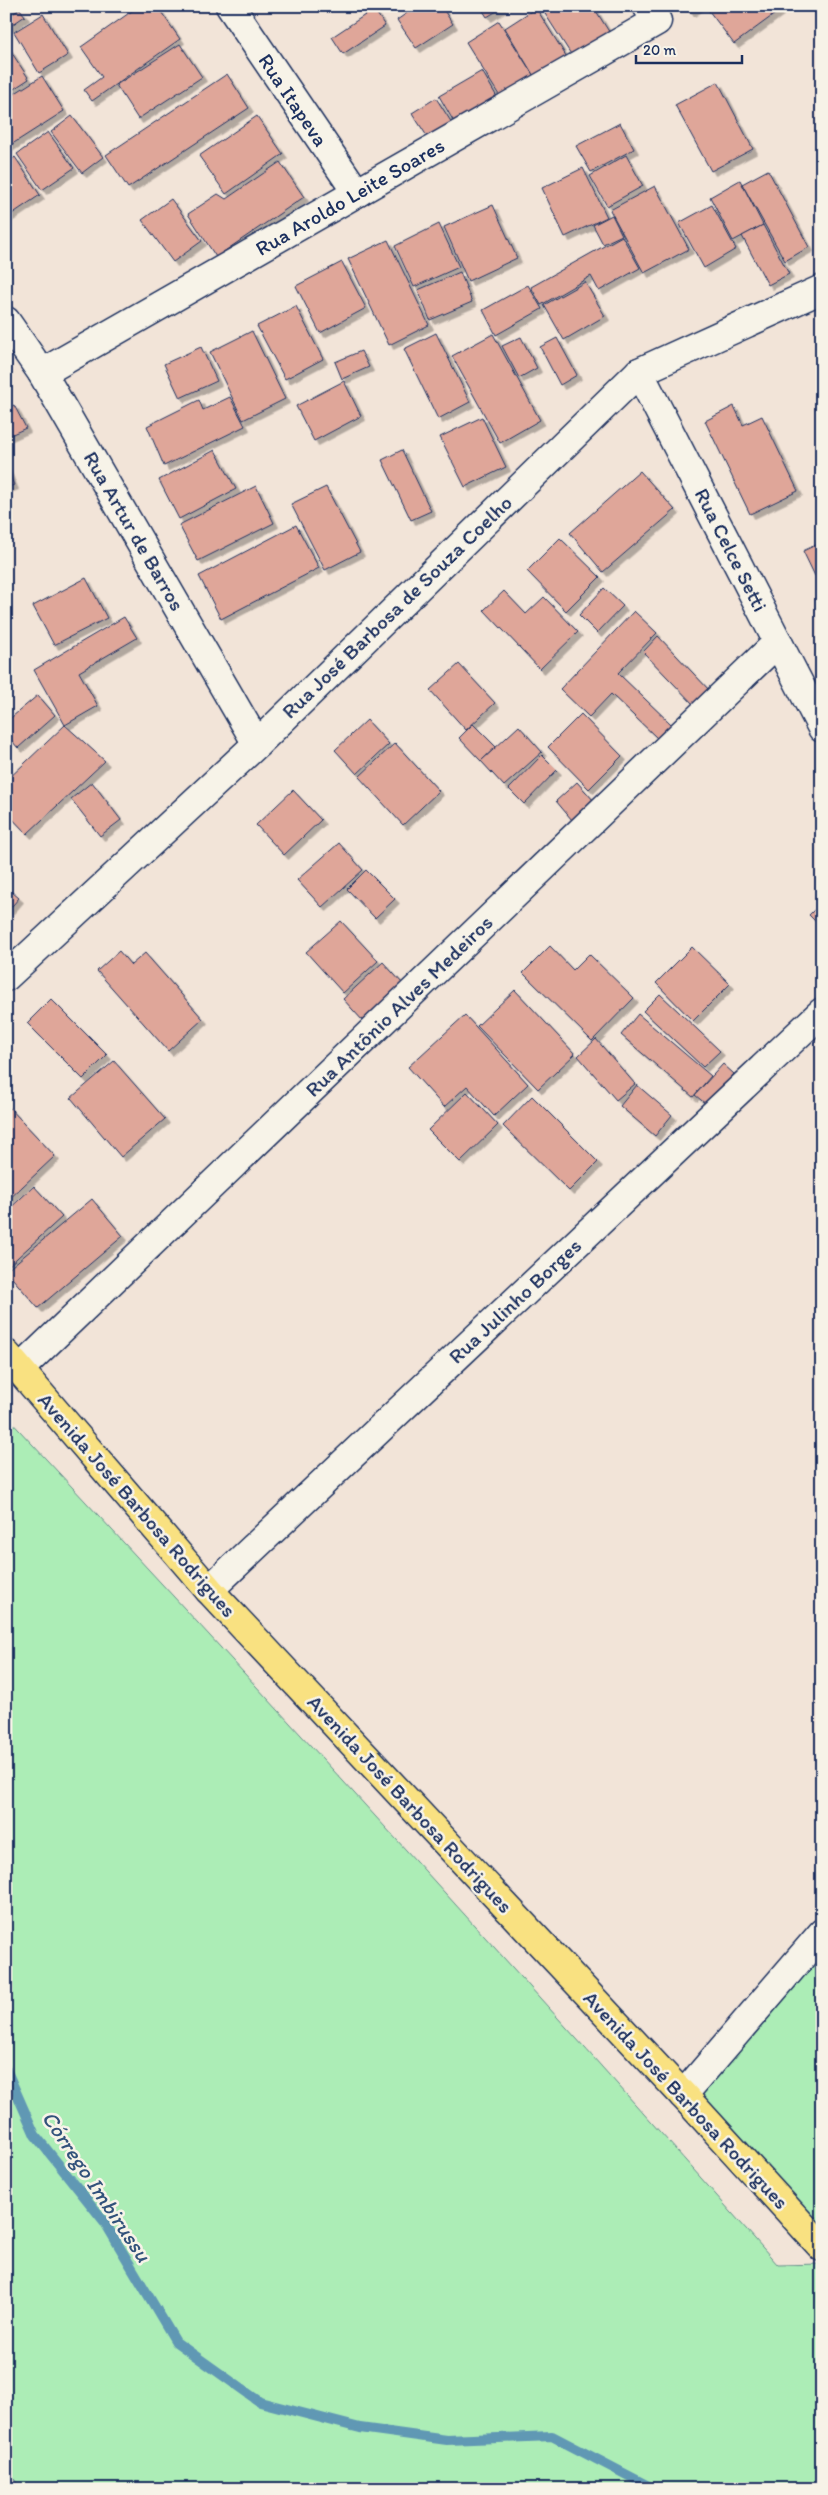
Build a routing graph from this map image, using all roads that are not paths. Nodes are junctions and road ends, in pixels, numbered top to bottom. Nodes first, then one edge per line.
1 (230, 6) edge
2 (652, 14) edge
3 (357, 193) junction
4 (822, 289) edge
5 (6, 321) edge
6 (639, 372) junction
7 (42, 373) junction
8 (778, 642) junction
9 (822, 728) edge
10 (257, 744) junction
11 (6, 977) edge
12 (822, 1012) edge
13 (13, 1362) edge
14 (209, 1590) junction
15 (822, 1933) edge
16 (683, 2095) junction
17 (822, 2247) edge

1 - 3 street, Rua Itapeva
2 - 3 street, Rua Aroldo Leite Soares
3 - 7 street, Rua Aroldo Leite Soares
4 - 6 street, Rua José Barbosa de Souza Coelho
5 - 7 street, Rua Artur de Barros
6 - 8 street, Rua Celce Setti
6 - 10 street, Rua José Barbosa de Souza Coelho
7 - 10 street, Rua Artur de Barros
8 - 9 street, Rua Celce Setti
8 - 13 street, Rua Antônio Alves Medeiros
10 - 11 street, Rua José Barbosa de Souza Coelho
12 - 14 street, Rua Julinho Borges
13 - 14 main road, Avenida José Barbosa Rodrigues
14 - 16 main road, Avenida José Barbosa Rodrigues
15 - 16 street
16 - 17 main road, Avenida José Barbosa Rodrigues

